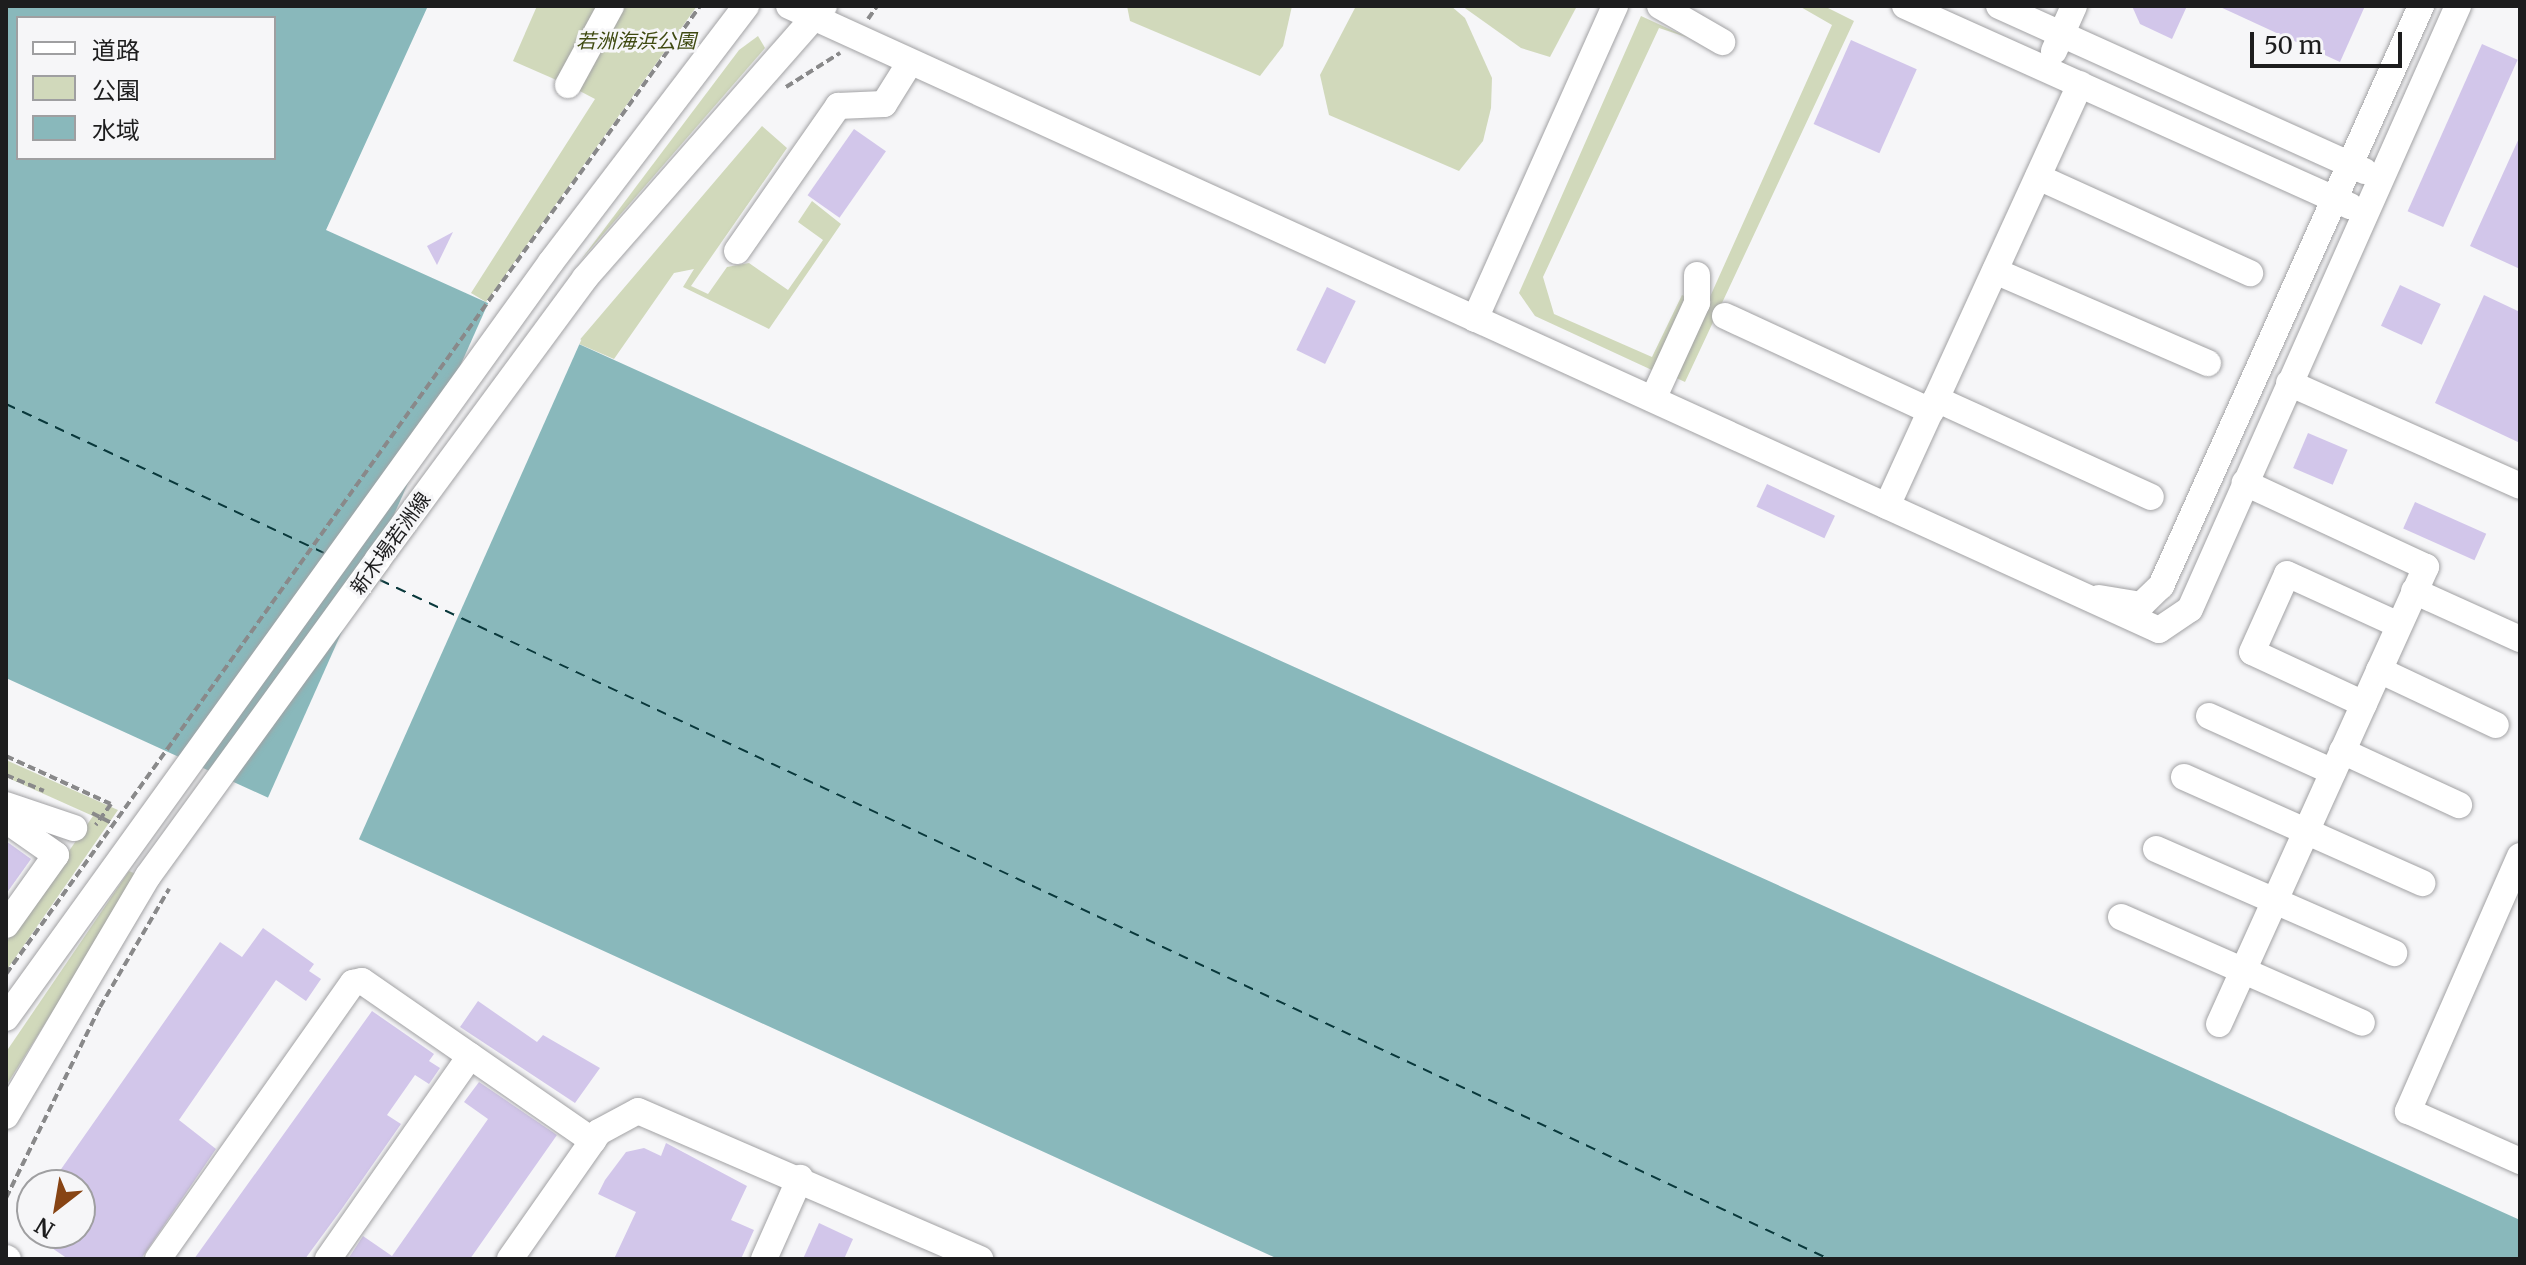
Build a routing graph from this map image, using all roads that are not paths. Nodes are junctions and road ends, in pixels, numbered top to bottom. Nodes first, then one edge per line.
1 (611, 6) edge
2 (746, 6) edge
3 (1615, 6) edge
4 (1660, 6) edge
5 (1905, 6) edge
6 (1999, 6) edge
7 (2074, 6) edge
8 (2421, 6) edge
9 (2458, 6) edge
10 (809, 10) edge
11 (2062, 34) junction
12 (1722, 42) dead end
13 (909, 64) junction
14 (2046, 69) junction
15 (2080, 84) junction
16 (568, 85) dead end
17 (2349, 164) junction
18 (2038, 177) junction
19 (2380, 178) junction
20 (2334, 199) junction
21 (2364, 212) junction
22 (737, 251) dead end
23 (1995, 271) junction
24 (2250, 273) dead end
25 (1697, 275) dead end
26 (1725, 316) dead end
27 (1475, 319) junction
28 (2208, 363) dead end
29 (2289, 383) junction
30 (1653, 399) junction
31 (1934, 405) junction
32 (2245, 483) junction
33 (2520, 486) edge
34 (2151, 497) dead end
35 (1887, 506) junction
36 (2414, 591) junction
37 (2084, 595) junction
38 (2399, 625) junction
39 (2520, 639) edge
40 (2379, 670) junction
41 (2364, 704) junction
42 (2209, 716) dead end
43 (2496, 725) dead end
44 (2338, 761) junction
45 (2184, 777) dead end
46 (6, 805) edge
47 (2459, 805) dead end
48 (6, 820) edge
49 (74, 828) dead end
50 (2306, 832) junction
51 (2156, 849) dead end
52 (2520, 856) edge
53 (2422, 883) dead end
54 (2275, 901) junction
55 (2121, 917) dead end
56 (6, 925) edge
57 (2394, 953) dead end
58 (2242, 973) junction
59 (6, 1018) edge
60 (2362, 1023) dead end
61 (2219, 1024) dead end
62 (470, 1056) junction
63 (6, 1116) edge
64 (593, 1141) junction
65 (2520, 1161) edge
66 (800, 1178) junction
67 (158, 1259) edge
68 (328, 1259) edge
69 (510, 1259) edge
70 (764, 1259) edge
71 (980, 1259) edge

1 - 16 street
2 - 59 street, 新木場若洲線
3 - 27 street
4 - 12 street
5 - 14 street
6 - 11 street
7 - 11 street
8 - 17 street
9 - 19 street
10 - 13 street
10 - 63 street, 新木場若洲線
11 - 14 street
11 - 17 street
13 - 22 street
13 - 27 street
14 - 15 street
15 - 18 street
15 - 20 street
17 - 19 street
17 - 20 street
18 - 23 street
18 - 24 street
19 - 21 street
20 - 21 street
20 - 37 street
21 - 29 street
23 - 28 street
23 - 31 street
25 - 30 street
26 - 31 street
27 - 30 street
29 - 32 street
29 - 33 street
30 - 35 street
31 - 34 street
31 - 35 street
32 - 36 street
32 - 37 street
35 - 37 street
36 - 38 street
36 - 39 street
38 - 40 street
38 - 41 street
40 - 41 street
40 - 43 street
41 - 44 street
42 - 44 street
44 - 47 street
44 - 50 street
45 - 50 street
46 - 49 street
48 - 56 street
50 - 53 street
50 - 54 street
51 - 54 street
52 - 65 street
54 - 57 street
54 - 58 street
55 - 58 street
58 - 60 street
58 - 61 street
62 - 64 street
62 - 67 street
62 - 68 street
64 - 66 street
64 - 69 street
66 - 70 street
66 - 71 street

